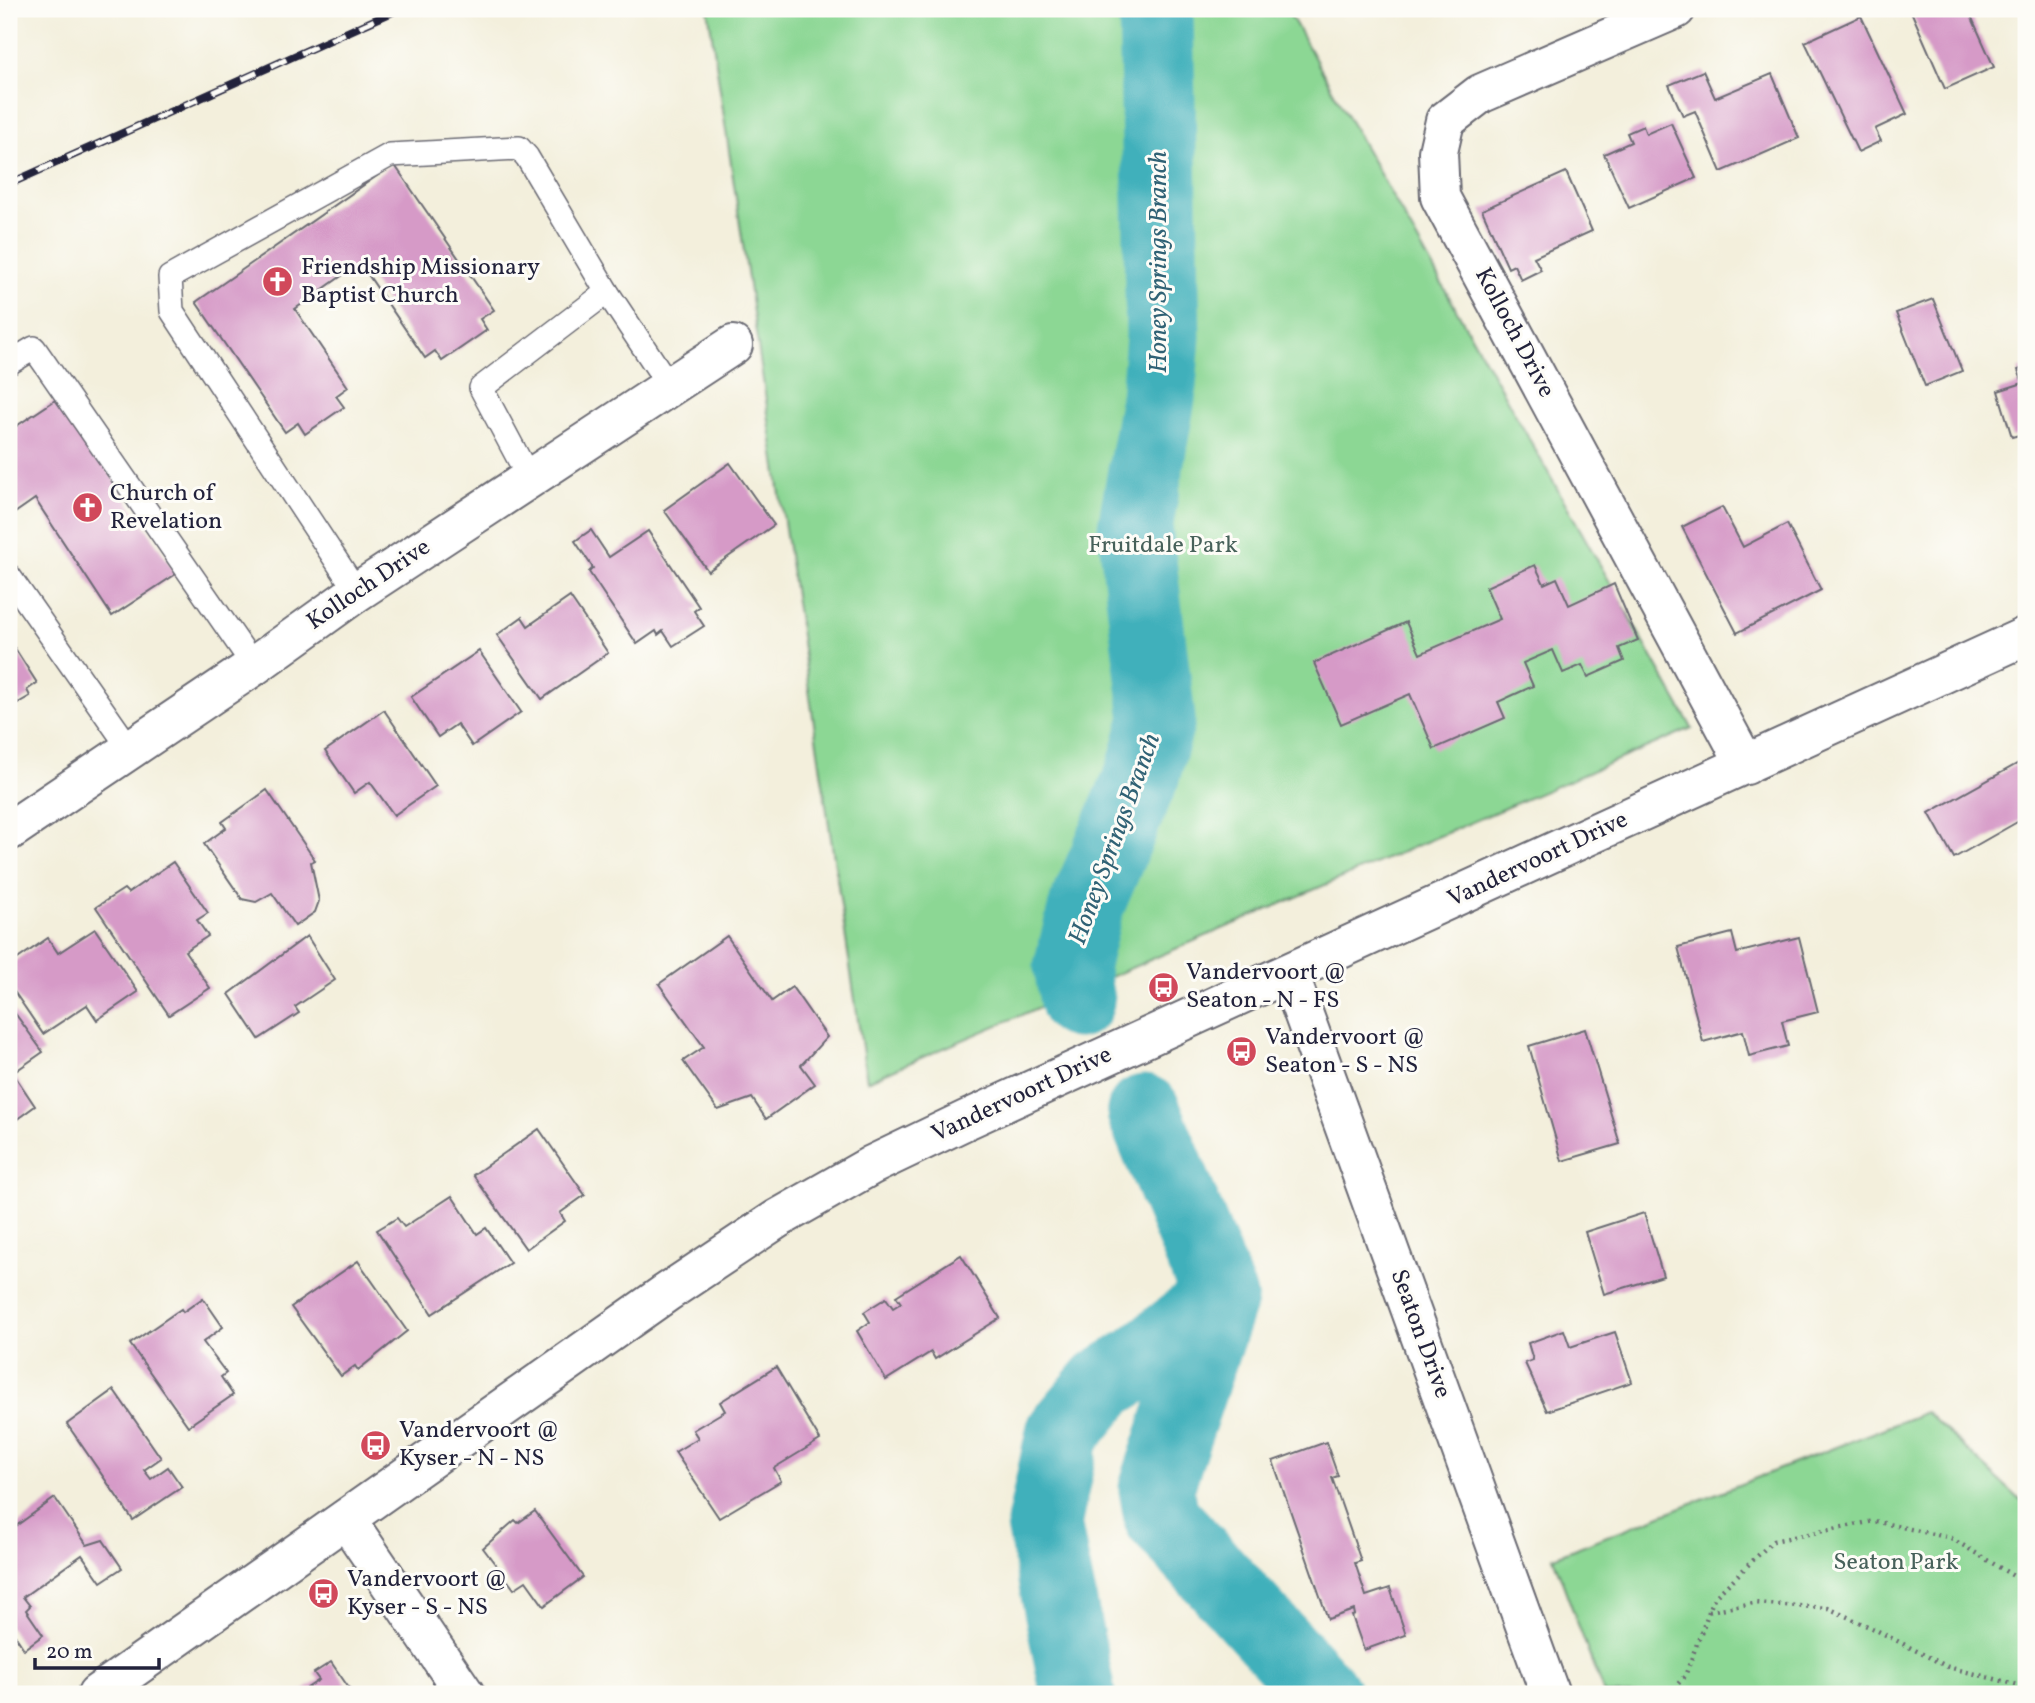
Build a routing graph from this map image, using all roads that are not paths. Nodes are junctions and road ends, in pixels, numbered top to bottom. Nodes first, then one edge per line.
1 (1676, 9) edge
2 (607, 292) junction
3 (733, 345) dead end
4 (9, 363) edge
5 (670, 387) junction
6 (529, 478) junction
7 (9, 576) edge
8 (357, 592) junction
9 (2026, 636) edge
10 (254, 666) junction
11 (130, 749) junction
12 (1745, 765) junction
13 (9, 831) edge
14 (1289, 974) junction
15 (346, 1519) junction
16 (97, 1694) edge
17 (465, 1694) edge
18 (1550, 1694) edge

1 - 12 street, Kolloch Drive
2 - 5 lane
2 - 6 lane
2 - 8 lane
3 - 5 street, Kolloch Drive
4 - 10 lane
5 - 6 street, Kolloch Drive
6 - 8 street, Kolloch Drive
7 - 11 lane
8 - 10 street, Kolloch Drive
9 - 12 street, Vandervoort Drive
10 - 11 street, Kolloch Drive
11 - 13 street, Kolloch Drive
12 - 14 street, Vandervoort Drive
14 - 15 street, Vandervoort Drive
14 - 18 street, Seaton Drive
15 - 16 street, Vandervoort Drive
15 - 17 street

